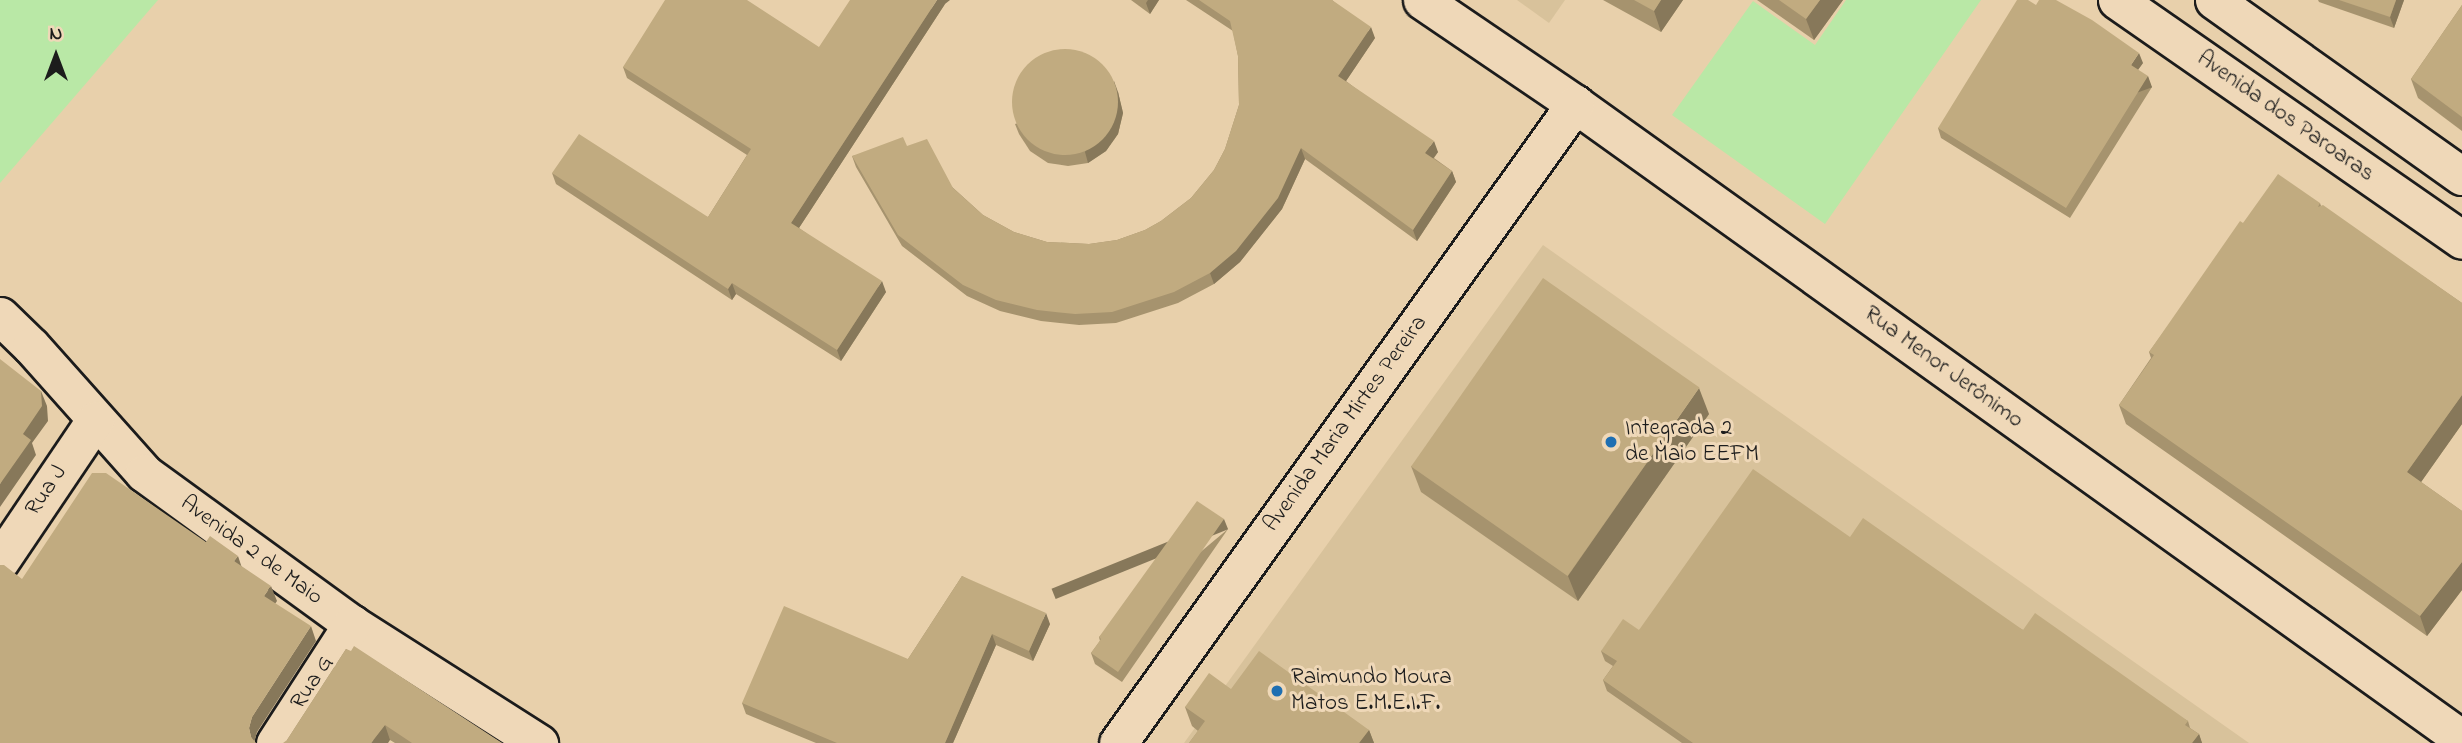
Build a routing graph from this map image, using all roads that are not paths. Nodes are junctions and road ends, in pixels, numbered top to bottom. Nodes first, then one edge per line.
1 (1422, 0) edge
2 (2117, 0) edge
3 (2227, 4) edge
4 (2198, 57) junction
5 (1575, 104) junction
6 (2462, 176) edge
7 (2459, 232) edge
8 (0, 316) edge
9 (95, 420) junction
10 (0, 561) edge
11 (352, 624) junction
12 (2454, 738) edge
13 (275, 743) edge
14 (539, 743) edge
15 (1118, 743) edge

1 - 5 street, Rua Menor Jerônimo
2 - 4 street, Avenida dos Paroaras
3 - 4 street
3 - 6 street
4 - 7 street, Avenida dos Paroaras
5 - 12 street, Rua Menor Jerônimo
5 - 15 street, Avenida Maria Mirtes Pereira
8 - 9 street, Avenida 2 de Maio
9 - 10 street, Rua J
9 - 11 street, Avenida 2 de Maio
11 - 13 street, Rua G
11 - 14 street, Avenida 2 de Maio

